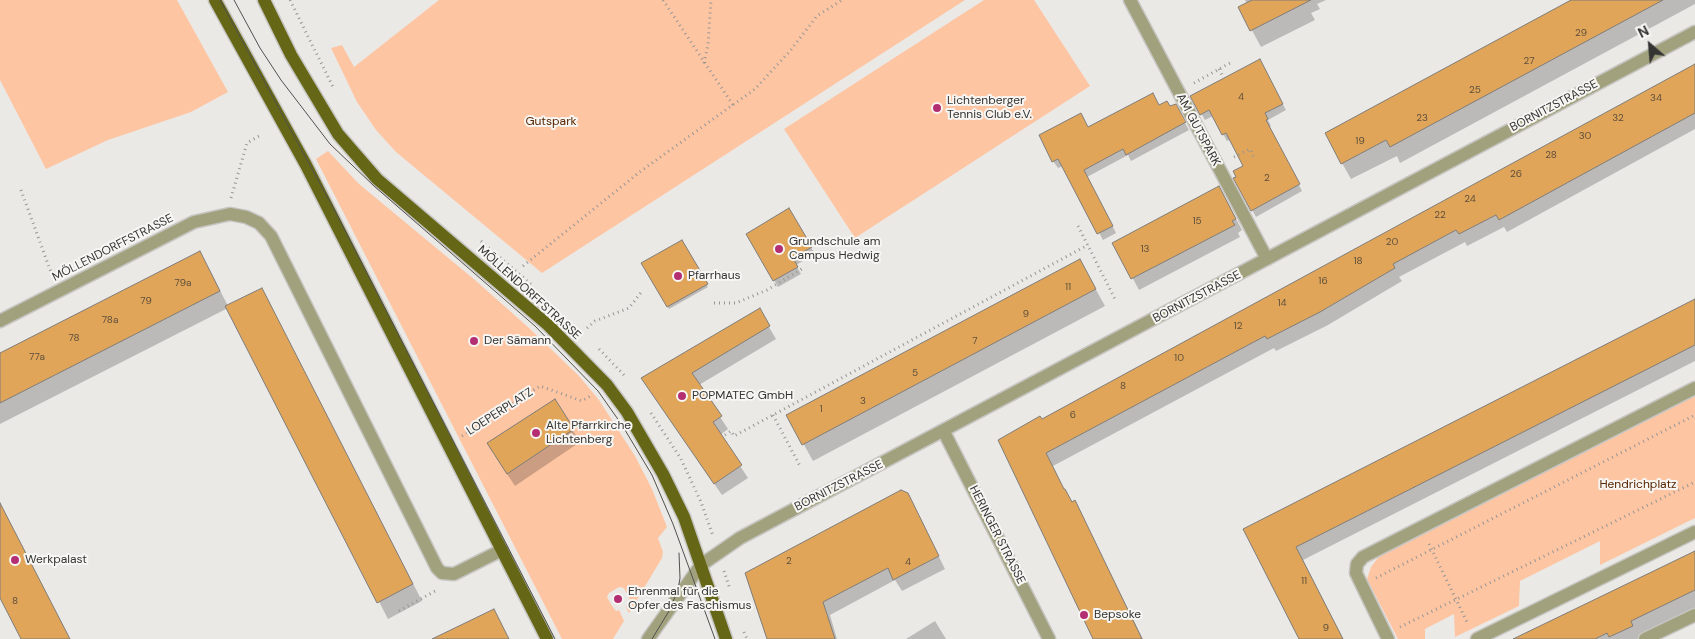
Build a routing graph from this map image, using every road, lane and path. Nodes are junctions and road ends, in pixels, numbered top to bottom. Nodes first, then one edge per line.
1 (215, 0) edge
2 (264, 0) edge
3 (663, 0) edge
4 (711, 0) edge
5 (842, 0) edge
6 (1130, 0) edge
7 (1695, 32) edge
8 (704, 63) junction
9 (1230, 64) dead end
10 (1219, 69) junction
11 (1222, 76) dead end
12 (1178, 91) junction
13 (733, 105) junction
14 (259, 136) dead end
15 (1254, 158) dead end
16 (1217, 165) junction
17 (21, 190) dead end
18 (230, 214) junction
19 (1078, 226) dead end
20 (1088, 245) junction
21 (1267, 259) junction
22 (524, 266) dead end
23 (805, 267) dead end
24 (643, 290) dead end
25 (58, 291) junction
26 (1116, 301) dead end
27 (714, 303) dead end
28 (0, 321) edge
29 (587, 328) dead end
30 (607, 385) junction
31 (1695, 388) edge
32 (1695, 414) edge
33 (773, 415) junction
34 (944, 432) junction
35 (725, 435) dead end
36 (448, 444) junction
37 (801, 468) dead end
38 (1695, 482) edge
39 (1421, 528) junction
40 (1695, 532) edge
41 (502, 550) junction
42 (1432, 550) junction
43 (701, 565) junction
44 (1362, 585) junction
45 (440, 588) dead end
46 (1456, 600) junction
47 (399, 611) dead end
48 (1695, 615) edge
49 (1474, 635) edge
50 (1387, 636) edge
51 (547, 639) edge
52 (648, 639) edge
53 (726, 639) edge
54 (1049, 639) edge
55 (1645, 639) edge

1 - 36 main road
2 - 30 main road, MÖLLENDORFFSTRASSE
3 - 8 path
4 - 8 path
5 - 13 path
6 - 12 street, AM GUTSPARK
7 - 21 street, BORNITZSTRASSE
8 - 13 path
9 - 10 path
10 - 11 path
10 - 12 path
12 - 16 street, AM GUTSPARK
13 - 22 path
14 - 18 path
15 - 16 path
16 - 21 street, AM GUTSPARK
17 - 25 path
18 - 25 street, MÖLLENDORFFSTRASSE
18 - 41 street, MÖLLENDORFFSTRASSE
19 - 20 path
20 - 26 path
20 - 33 path
21 - 34 street, BORNITZSTRASSE
23 - 27 path
24 - 29 path
25 - 28 street, MÖLLENDORFFSTRASSE
30 - 36 path, LOEPERPLATZ
30 - 43 main road, MÖLLENDORFFSTRASSE
31 - 39 street
32 - 42 path
33 - 35 path
33 - 37 path
34 - 43 street, BORNITZSTRASSE
34 - 54 street, HERINGER STRASSE
36 - 41 main road
38 - 46 path
39 - 42 path
39 - 44 street
40 - 49 street
41 - 51 main road
42 - 44 path
42 - 46 path
43 - 52 street
43 - 53 main road, MÖLLENDORFFSTRASSE
44 - 50 street
45 - 47 path
46 - 49 path
46 - 50 path
48 - 55 street

